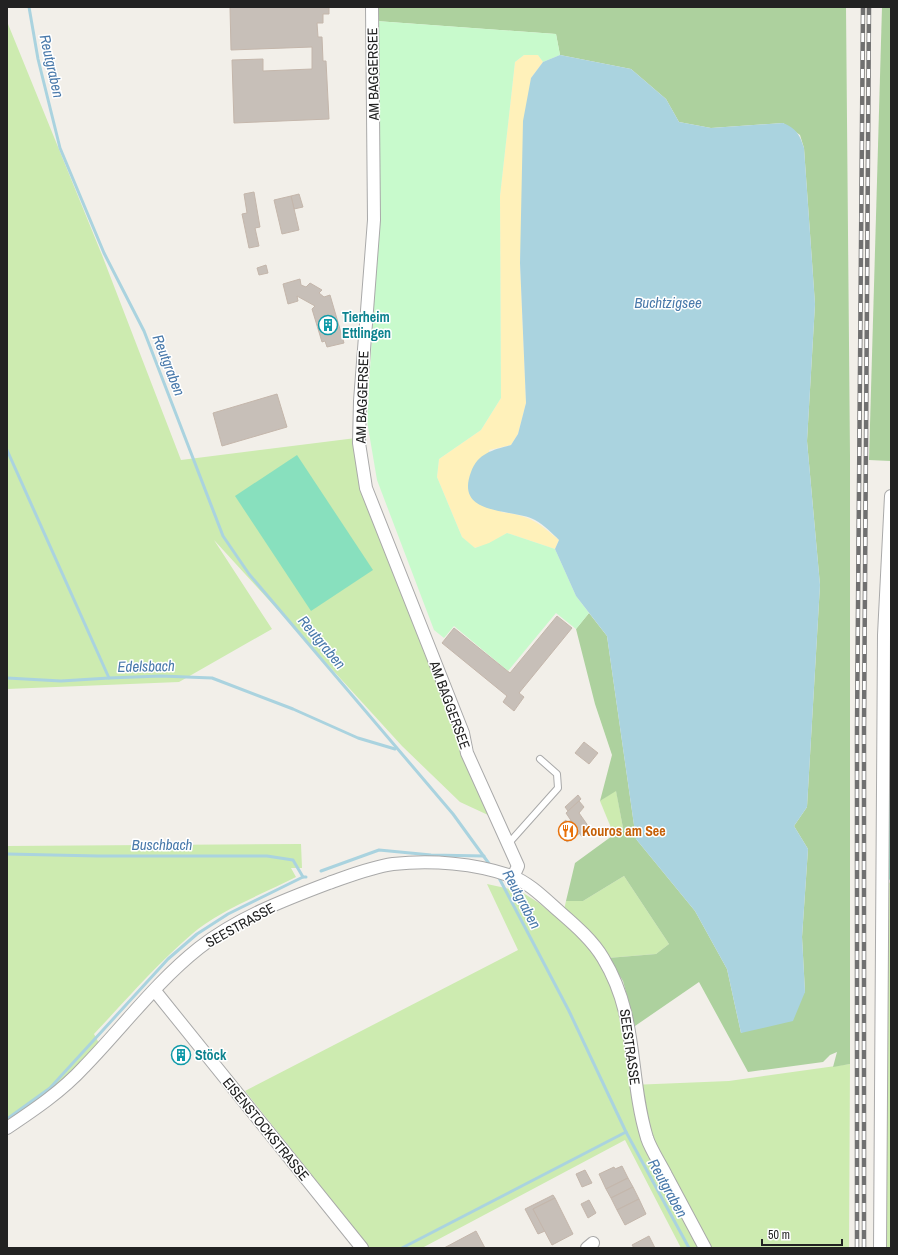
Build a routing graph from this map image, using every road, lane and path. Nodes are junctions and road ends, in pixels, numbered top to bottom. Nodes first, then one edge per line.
1 (372, 7) edge
2 (891, 496) edge
3 (887, 722) edge
4 (540, 759) dead end
5 (508, 844) junction
6 (509, 876) junction
7 (155, 991) junction
8 (7, 1128) edge
9 (362, 1248) edge
10 (705, 1248) edge
11 (880, 1248) edge

1 - 5 street, AM BAGGERSEE
2 - 3 street
3 - 11 street
4 - 5 lane
5 - 6 street
6 - 7 street, SEESTRASSE
6 - 10 street, SEESTRASSE
7 - 8 street, SEESTRASSE
7 - 9 street, EISENSTOCKSTRASSE

